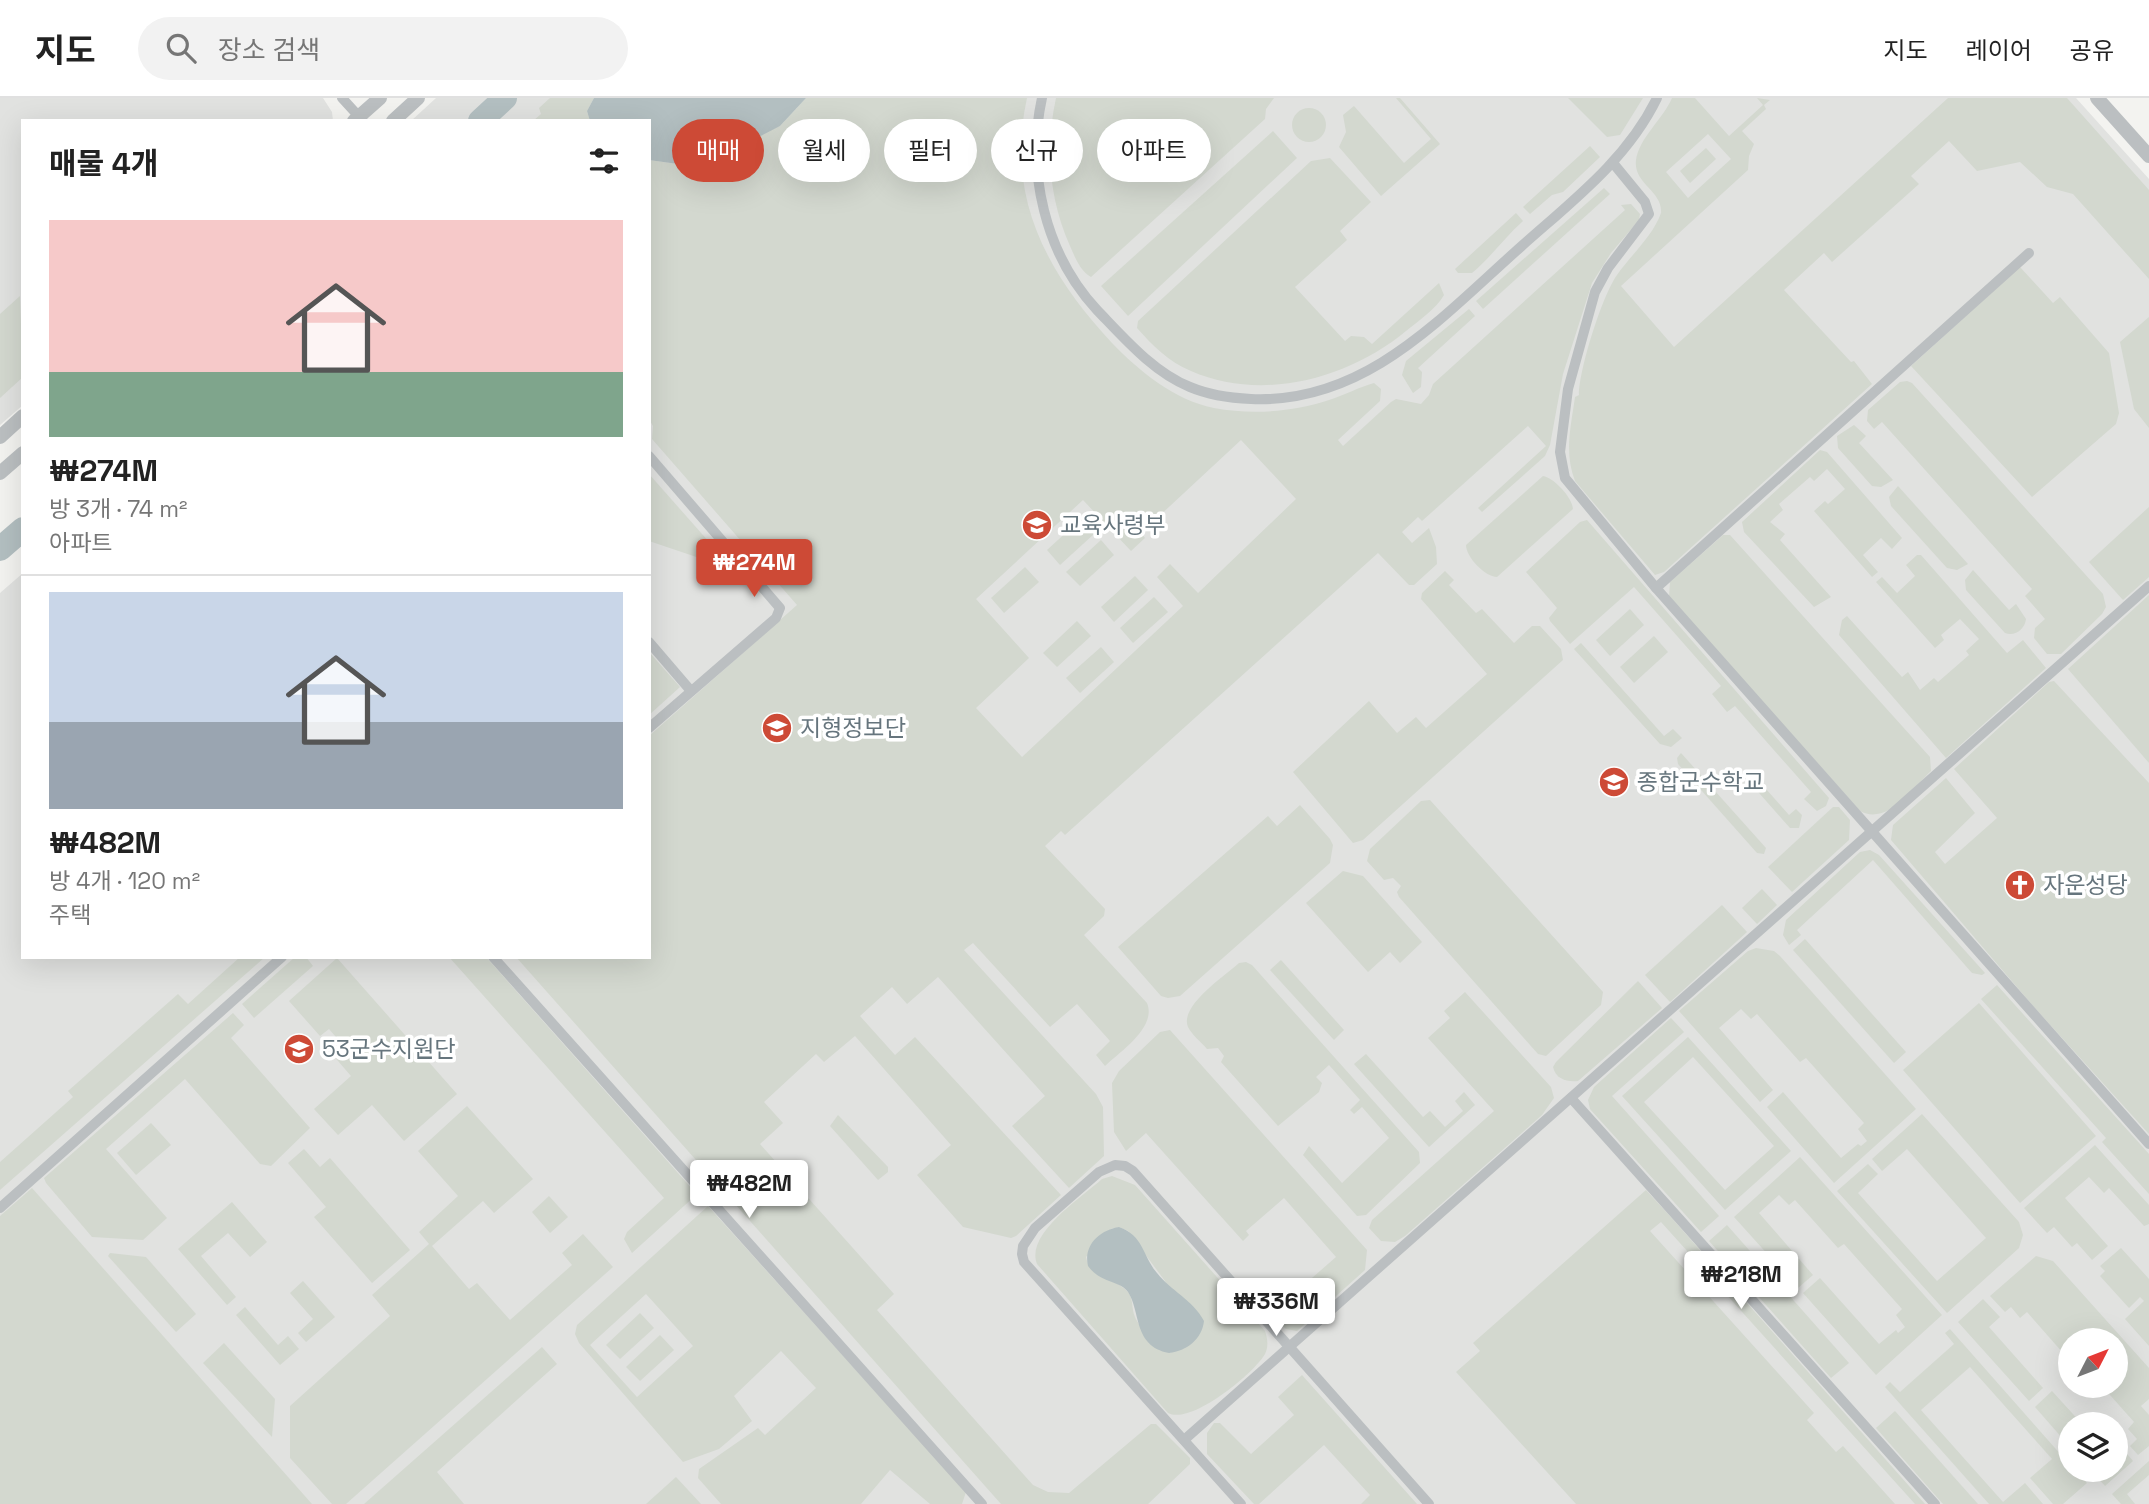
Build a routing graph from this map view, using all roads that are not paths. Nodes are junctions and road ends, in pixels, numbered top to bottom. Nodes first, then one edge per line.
1 (342, 98) edge
2 (380, 98) edge
3 (418, 98) edge
4 (1042, 98) edge
5 (1657, 98) edge
6 (2097, 98) edge
7 (358, 119) edge
8 (395, 119) edge
9 (2149, 156) edge
10 (1613, 163) junction
11 (2029, 253) dead end
12 (21, 418) edge
13 (0, 437) edge
14 (21, 455) edge
15 (651, 458) edge
16 (0, 473) edge
17 (2149, 586) edge
18 (1656, 588) junction
19 (651, 644) edge
20 (691, 691) junction
21 (651, 727) edge
22 (1873, 833) junction
23 (280, 959) edge
24 (495, 959) edge
25 (1571, 1098) junction
26 (2149, 1144) edge
27 (0, 1208) edge
28 (1289, 1347) junction
29 (1184, 1440) junction
30 (982, 1504) edge
31 (1241, 1504) edge
32 (1429, 1504) edge
33 (1935, 1504) edge

1 - 7 street
2 - 7 street
3 - 8 street
4 - 10 street
5 - 10 street
6 - 9 street
10 - 18 street
11 - 18 street
12 - 13 street
14 - 16 street
15 - 20 street
17 - 22 street
18 - 22 street
19 - 20 street
20 - 21 street
22 - 25 street
22 - 26 street
23 - 27 street
24 - 30 street
25 - 28 street
25 - 33 street
28 - 29 street
28 - 29 street
28 - 32 street
29 - 31 street

